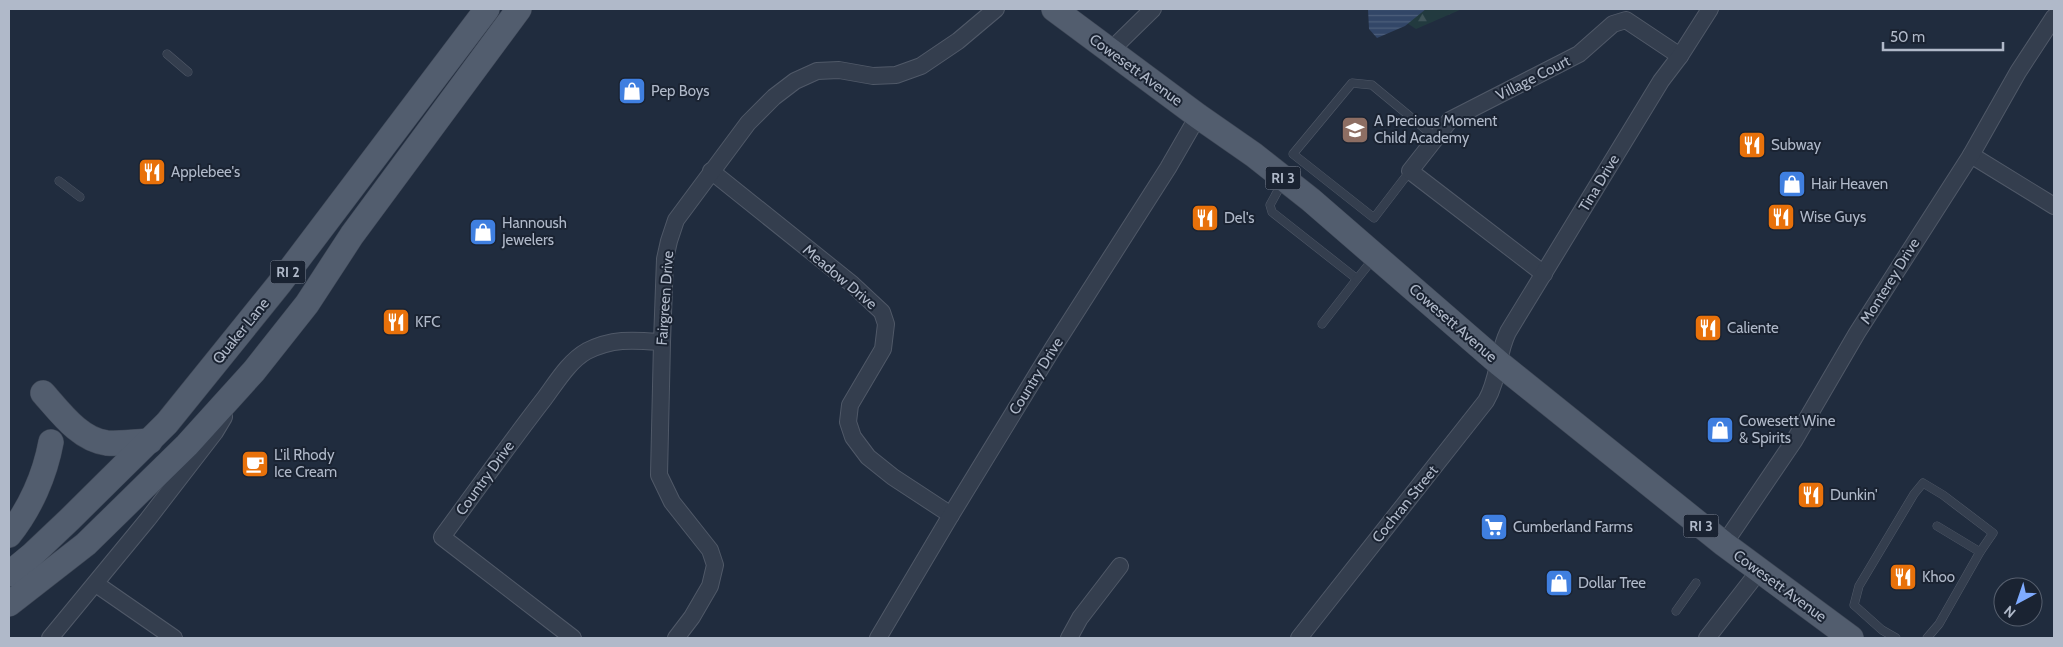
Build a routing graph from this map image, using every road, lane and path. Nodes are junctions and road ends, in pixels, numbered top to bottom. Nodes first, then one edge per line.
1 (487, 9) edge
2 (520, 9) edge
3 (996, 9) edge
4 (1054, 9) edge
5 (1152, 9) edge
6 (1710, 9) edge
7 (2054, 17) edge
8 (1110, 51) junction
9 (167, 54) dead end
10 (1680, 56) junction
11 (188, 72) dead end
12 (1198, 116) junction
13 (1436, 138) junction
14 (1971, 155) junction
15 (711, 171) junction
16 (1410, 171) junction
17 (1284, 179) junction
18 (59, 181) dead end
19 (80, 197) dead end
20 (2054, 206) edge
21 (1376, 256) junction
22 (1544, 274) junction
23 (1357, 279) junction
24 (280, 283) junction
25 (307, 304) junction
26 (1322, 324) dead end
27 (662, 342) junction
28 (1500, 364) junction
29 (254, 371) junction
30 (43, 393) dead end
31 (150, 441) junction
32 (51, 442) dead end
33 (951, 514) junction
34 (1938, 526) dead end
35 (9, 536) edge
36 (1724, 544) junction
37 (1980, 552) junction
38 (1120, 566) dead end
39 (1759, 571) junction
40 (9, 574) edge
41 (1696, 583) dead end
42 (96, 584) junction
43 (9, 604) edge
44 (1676, 611) dead end
45 (50, 638) edge
46 (174, 638) edge
47 (573, 638) edge
48 (676, 638) edge
49 (878, 638) edge
50 (1069, 638) edge
51 (1299, 638) edge
52 (1707, 638) edge
53 (1851, 638) edge
54 (1896, 638) edge
55 (1927, 638) edge

1 - 24 main road, Quaker Lane / RI 2
2 - 25 main road, RI 2
3 - 15 street, Fairgreen Drive
4 - 8 main road, Cowesett Avenue / RI 3
5 - 8 street
6 - 10 street, Tina Drive
7 - 14 street, Monterey Drive
8 - 12 main road, Cowesett Avenue / RI 3
9 - 11 lane
10 - 13 street, Village Court
10 - 22 street, Tina Drive
12 - 17 main road, Cowesett Avenue / RI 3
12 - 33 street, Country Drive
13 - 16 street, Village Court
13 - 16 lane
14 - 20 street
14 - 36 street, Monterey Drive
15 - 27 street, Fairgreen Drive
15 - 33 street, Meadow Drive
16 - 22 street
17 - 21 main road, Cowesett Avenue / RI 3
17 - 23 lane
18 - 19 lane
21 - 23 lane
21 - 28 main road, Cowesett Avenue / RI 3
22 - 28 street, Tina Drive
23 - 26 lane
24 - 25 main road
24 - 31 main road, Quaker Lane / RI 2
25 - 29 main road, RI 2
27 - 47 street, Country Drive
27 - 48 street, Fairgreen Drive
28 - 36 main road, Cowesett Avenue / RI 3
28 - 51 street, Cochran Street
29 - 42 street
29 - 43 main road, RI 2
30 - 31 main road
31 - 40 main road, Quaker Lane / RI 2
32 - 35 main road
33 - 49 street, Country Drive
34 - 37 lane
36 - 39 main road, Cowesett Avenue / RI 3
37 - 54 lane
37 - 55 lane
38 - 50 street
39 - 52 street
39 - 53 main road, Cowesett Avenue / RI 3
41 - 44 lane
42 - 45 street
42 - 46 street

